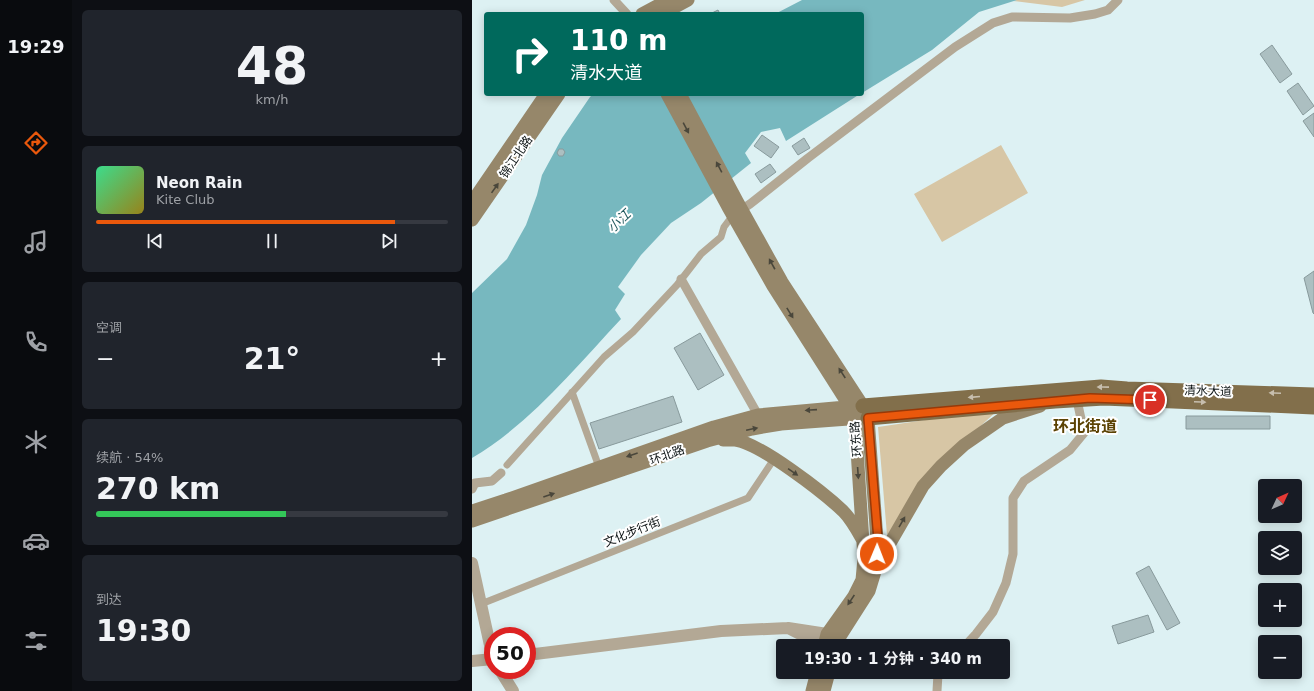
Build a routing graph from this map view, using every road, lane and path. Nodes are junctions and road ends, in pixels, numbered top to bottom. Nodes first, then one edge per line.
1 (614, 0) edge
2 (668, 0) edge
3 (688, 0) edge
4 (1118, 0) edge
5 (625, 12) edge
6 (646, 12) edge
7 (666, 12) edge
8 (545, 96) edge
9 (558, 96) edge
10 (669, 96) edge
11 (681, 96) edge
12 (472, 202) edge
13 (735, 208) junction
14 (472, 220) edge
15 (682, 279) junction
16 (572, 392) junction
17 (1314, 394) edge
18 (1077, 400) junction
19 (1055, 401) junction
20 (1314, 406) edge
21 (859, 412) junction
22 (758, 415) junction
23 (707, 441) junction
24 (774, 459) junction
25 (507, 465) dead end
26 (599, 467) junction
27 (501, 473) dead end
28 (472, 489) edge
29 (472, 511) edge
30 (472, 521) edge
31 (863, 542) junction
32 (472, 563) edge
33 (876, 568) junction
34 (481, 604) junction
35 (486, 627) edge
36 (825, 639) edge
37 (833, 639) edge
38 (833, 639) edge
39 (971, 639) edge
40 (536, 654) edge
41 (484, 660) edge
42 (472, 661) edge
43 (506, 679) edge
44 (815, 679) edge
45 (827, 679) edge
46 (938, 679) edge
47 (513, 691) edge
48 (812, 691) edge
49 (824, 691) edge
50 (937, 691) edge

1 - 5 street
2 - 6 main road
3 - 7 main road
4 - 13 street
8 - 12 main road, 锦江北路
14 -> 9 main road, 锦江北路
10 -> 13 main road
13 -> 11 main road
13 - 15 street
13 - 21 main road
15 - 16 street
15 - 22 street
16 - 25 street
16 - 26 street
17 -> 21 main road, 清水大道
18 - 19 main road, 清水大道
18 -> 20 main road, 清水大道
18 - 39 street
19 - 21 main road, 清水大道
33 -> 19 main road
21 -> 22 main road, 环北路
23 -> 21 main road, 环北路
21 -> 31 main road, 环东路
21 - 33 main road, 环东路
22 -> 26 main road, 环北路
23 - 24 main road
30 -> 23 main road, 环北路
24 -> 31 main road
24 - 34 street, 文化步行街
26 - 29 main road, 环北路
27 - 28 street
31 -> 38 main road, 环东路
32 - 34 street
33 - 37 main road, 环东路
34 - 35 street
36 - 40 street
41 - 42 street
43 - 47 street
44 - 48 main road
45 - 49 main road
46 - 50 street

